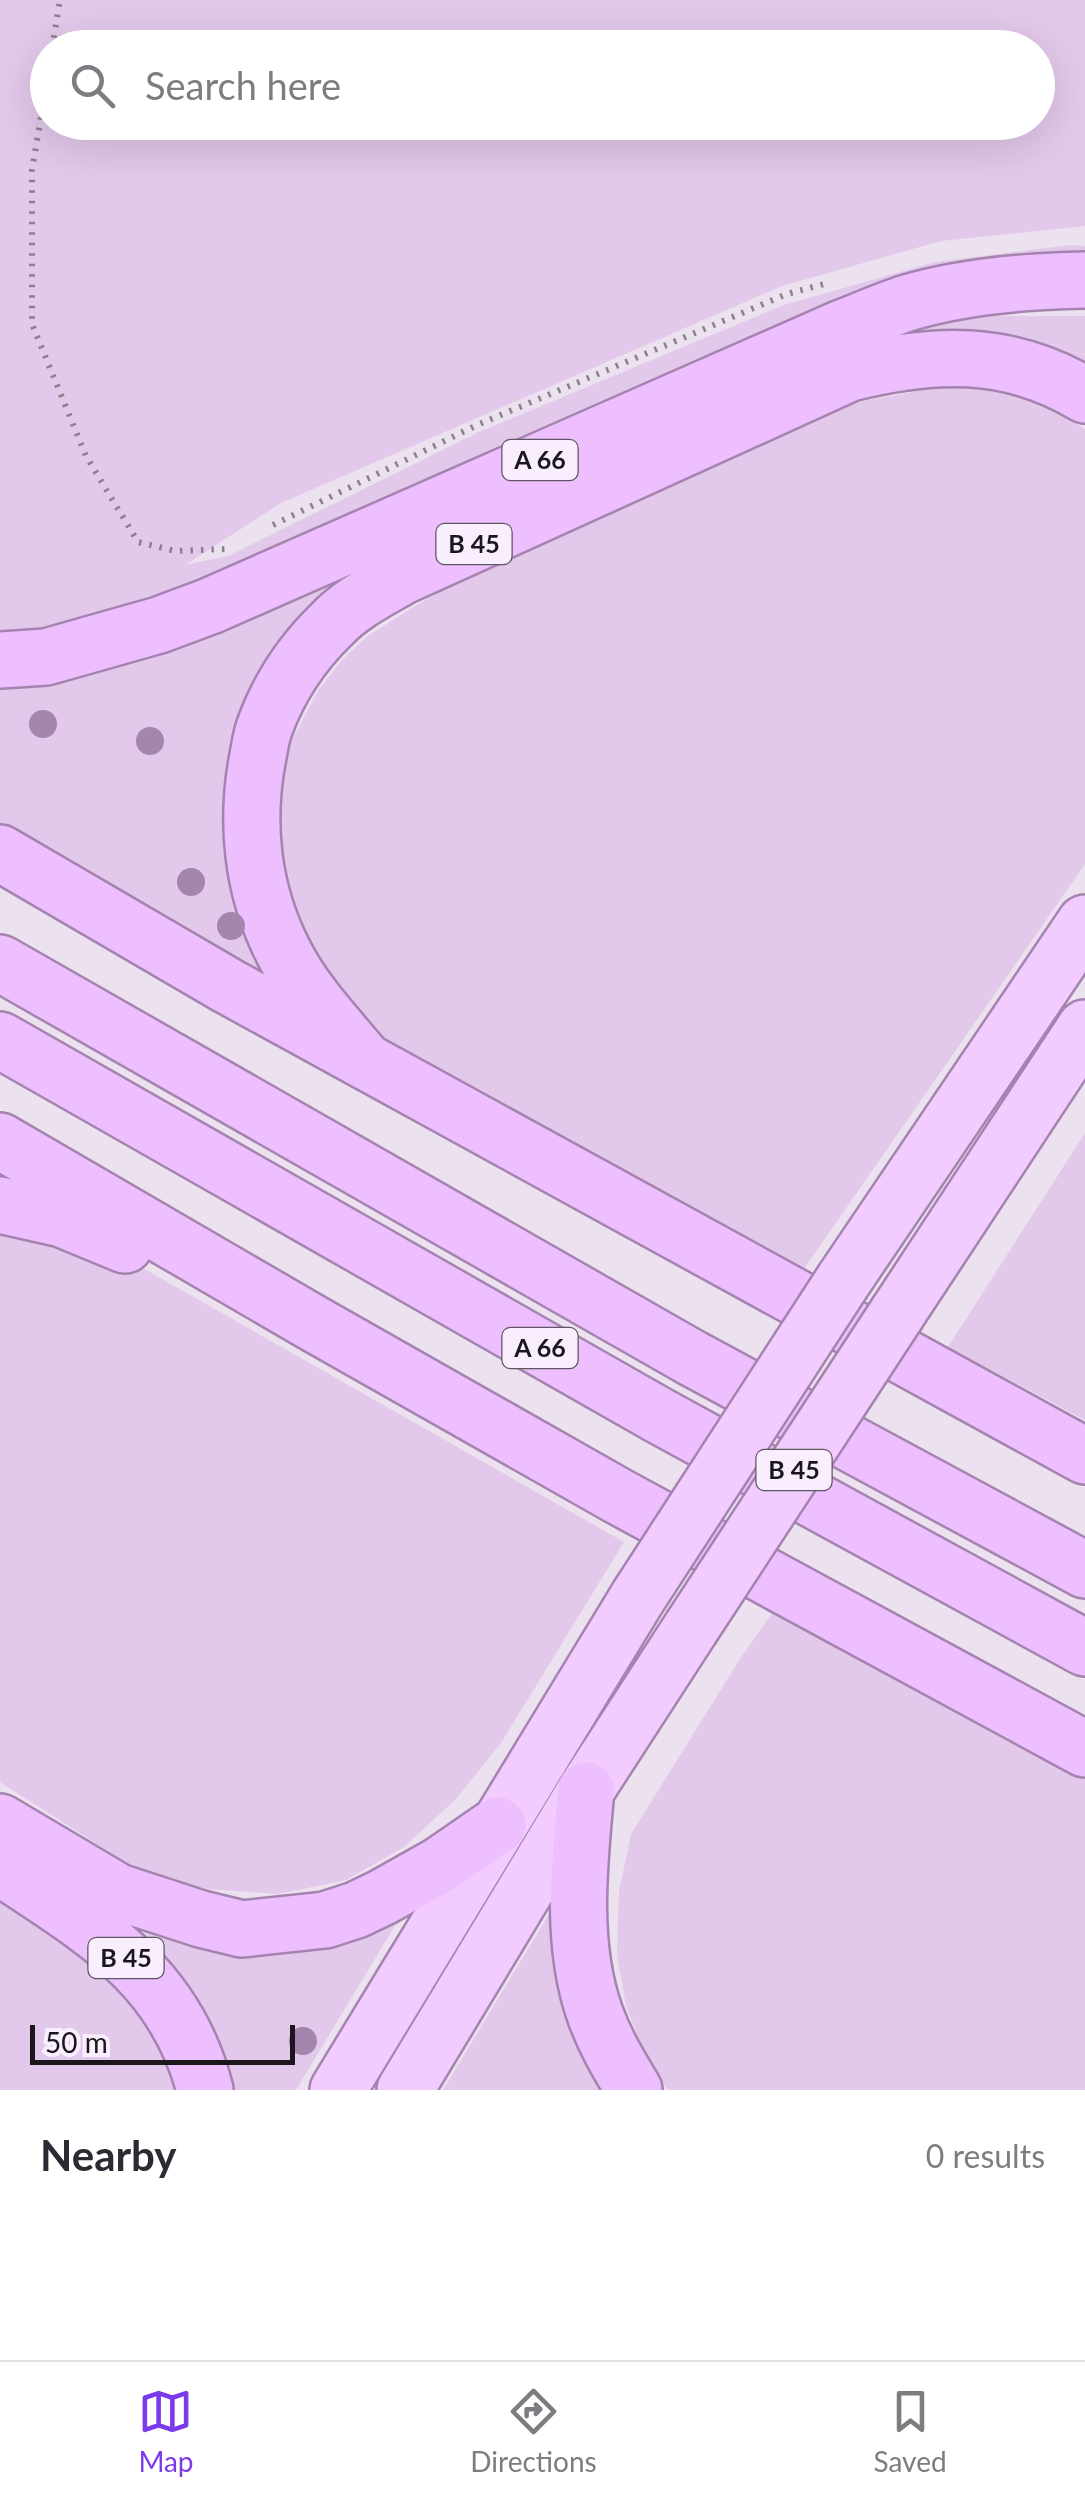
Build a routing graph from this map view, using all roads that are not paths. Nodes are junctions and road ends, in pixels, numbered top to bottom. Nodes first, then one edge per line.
1 (1085, 280) edge
2 (1085, 395) edge
3 (0, 660) edge
4 (0, 853) edge
5 (1085, 922) edge
6 (0, 964) edge
7 (1085, 1028) edge
8 (0, 1040) edge
9 (365, 1061) junction
10 (0, 1141) edge
11 (0, 1205) edge
12 (312, 1323) junction
13 (1085, 1456) edge
14 (1085, 1570) edge
15 (1085, 1648) edge
16 (1085, 1750) edge
17 (586, 1790) junction
18 (0, 1822) edge
19 (498, 1825) junction
20 (0, 1867) edge
21 (205, 2090) edge
22 (338, 2090) edge
23 (405, 2090) edge
24 (634, 2090) edge

1 - 3 highway, A 66
2 - 9 highway, B 45
4 - 9 highway
5 - 19 highway, B 45, bridge
6 - 14 highway, A 66
7 - 17 highway, B 45, bridge
8 - 15 highway, A 66
9 - 13 highway
10 - 12 highway
11 - 12 highway
12 - 16 highway
17 - 23 highway, B 45
17 - 24 highway, B 45
18 - 19 highway
19 - 22 highway, B 45
20 - 21 highway, B 45

